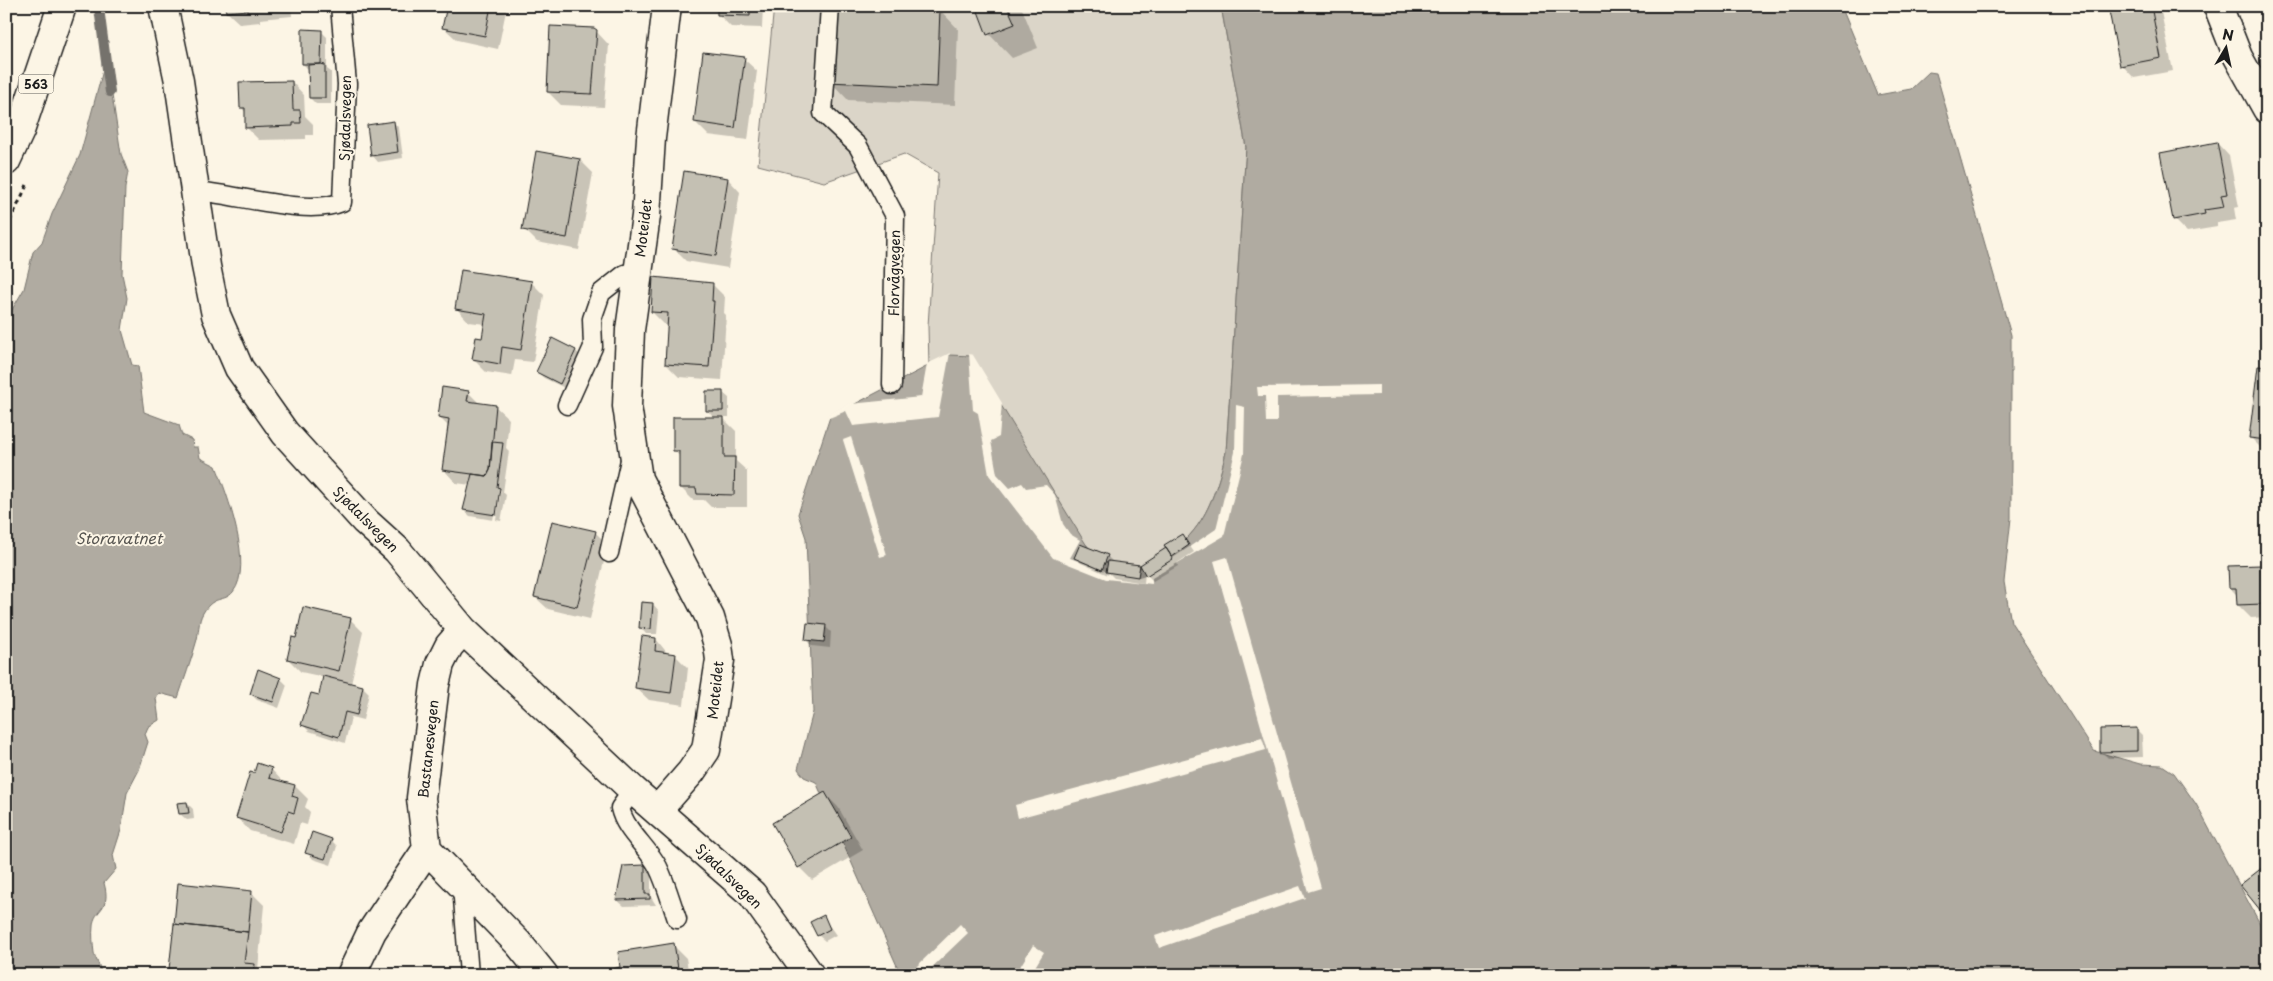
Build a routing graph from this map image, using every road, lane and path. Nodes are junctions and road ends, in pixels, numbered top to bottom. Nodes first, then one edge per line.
1 (62, 6) edge
2 (163, 6) edge
3 (340, 6) edge
4 (667, 6) edge
5 (830, 6) edge
6 (2218, 6) edge
7 (2266, 106) edge
8 (6, 161) edge
9 (194, 191) junction
10 (638, 272) junction
11 (892, 385) dead end
12 (567, 405) dead end
13 (632, 450) junction
14 (609, 553) dead end
15 (463, 630) junction
16 (633, 790) junction
17 (657, 811) junction
18 (427, 849) junction
19 (462, 885) junction
20 (677, 919) dead end
21 (351, 975) edge
22 (469, 975) edge
23 (544, 975) edge
24 (810, 975) edge

1 - 8 street, 563
2 - 9 street, Sjødalsvegen
3 - 9 lane, Sjødalsvegen
4 - 10 street, Moteidet
5 - 11 lane, Florvågvegen
6 - 7 street
9 - 15 street, Sjødalsvegen
10 - 12 lane
10 - 13 street, Moteidet
13 - 14 lane, Moteidet
13 - 17 street, Moteidet
15 - 16 street, Sjødalsvegen
15 - 18 street, Bastanesvegen
16 - 17 street, Sjødalsvegen
16 - 20 lane
17 - 24 street, Sjødalsvegen
18 - 19 street
18 - 21 street
19 - 22 lane
19 - 23 street

